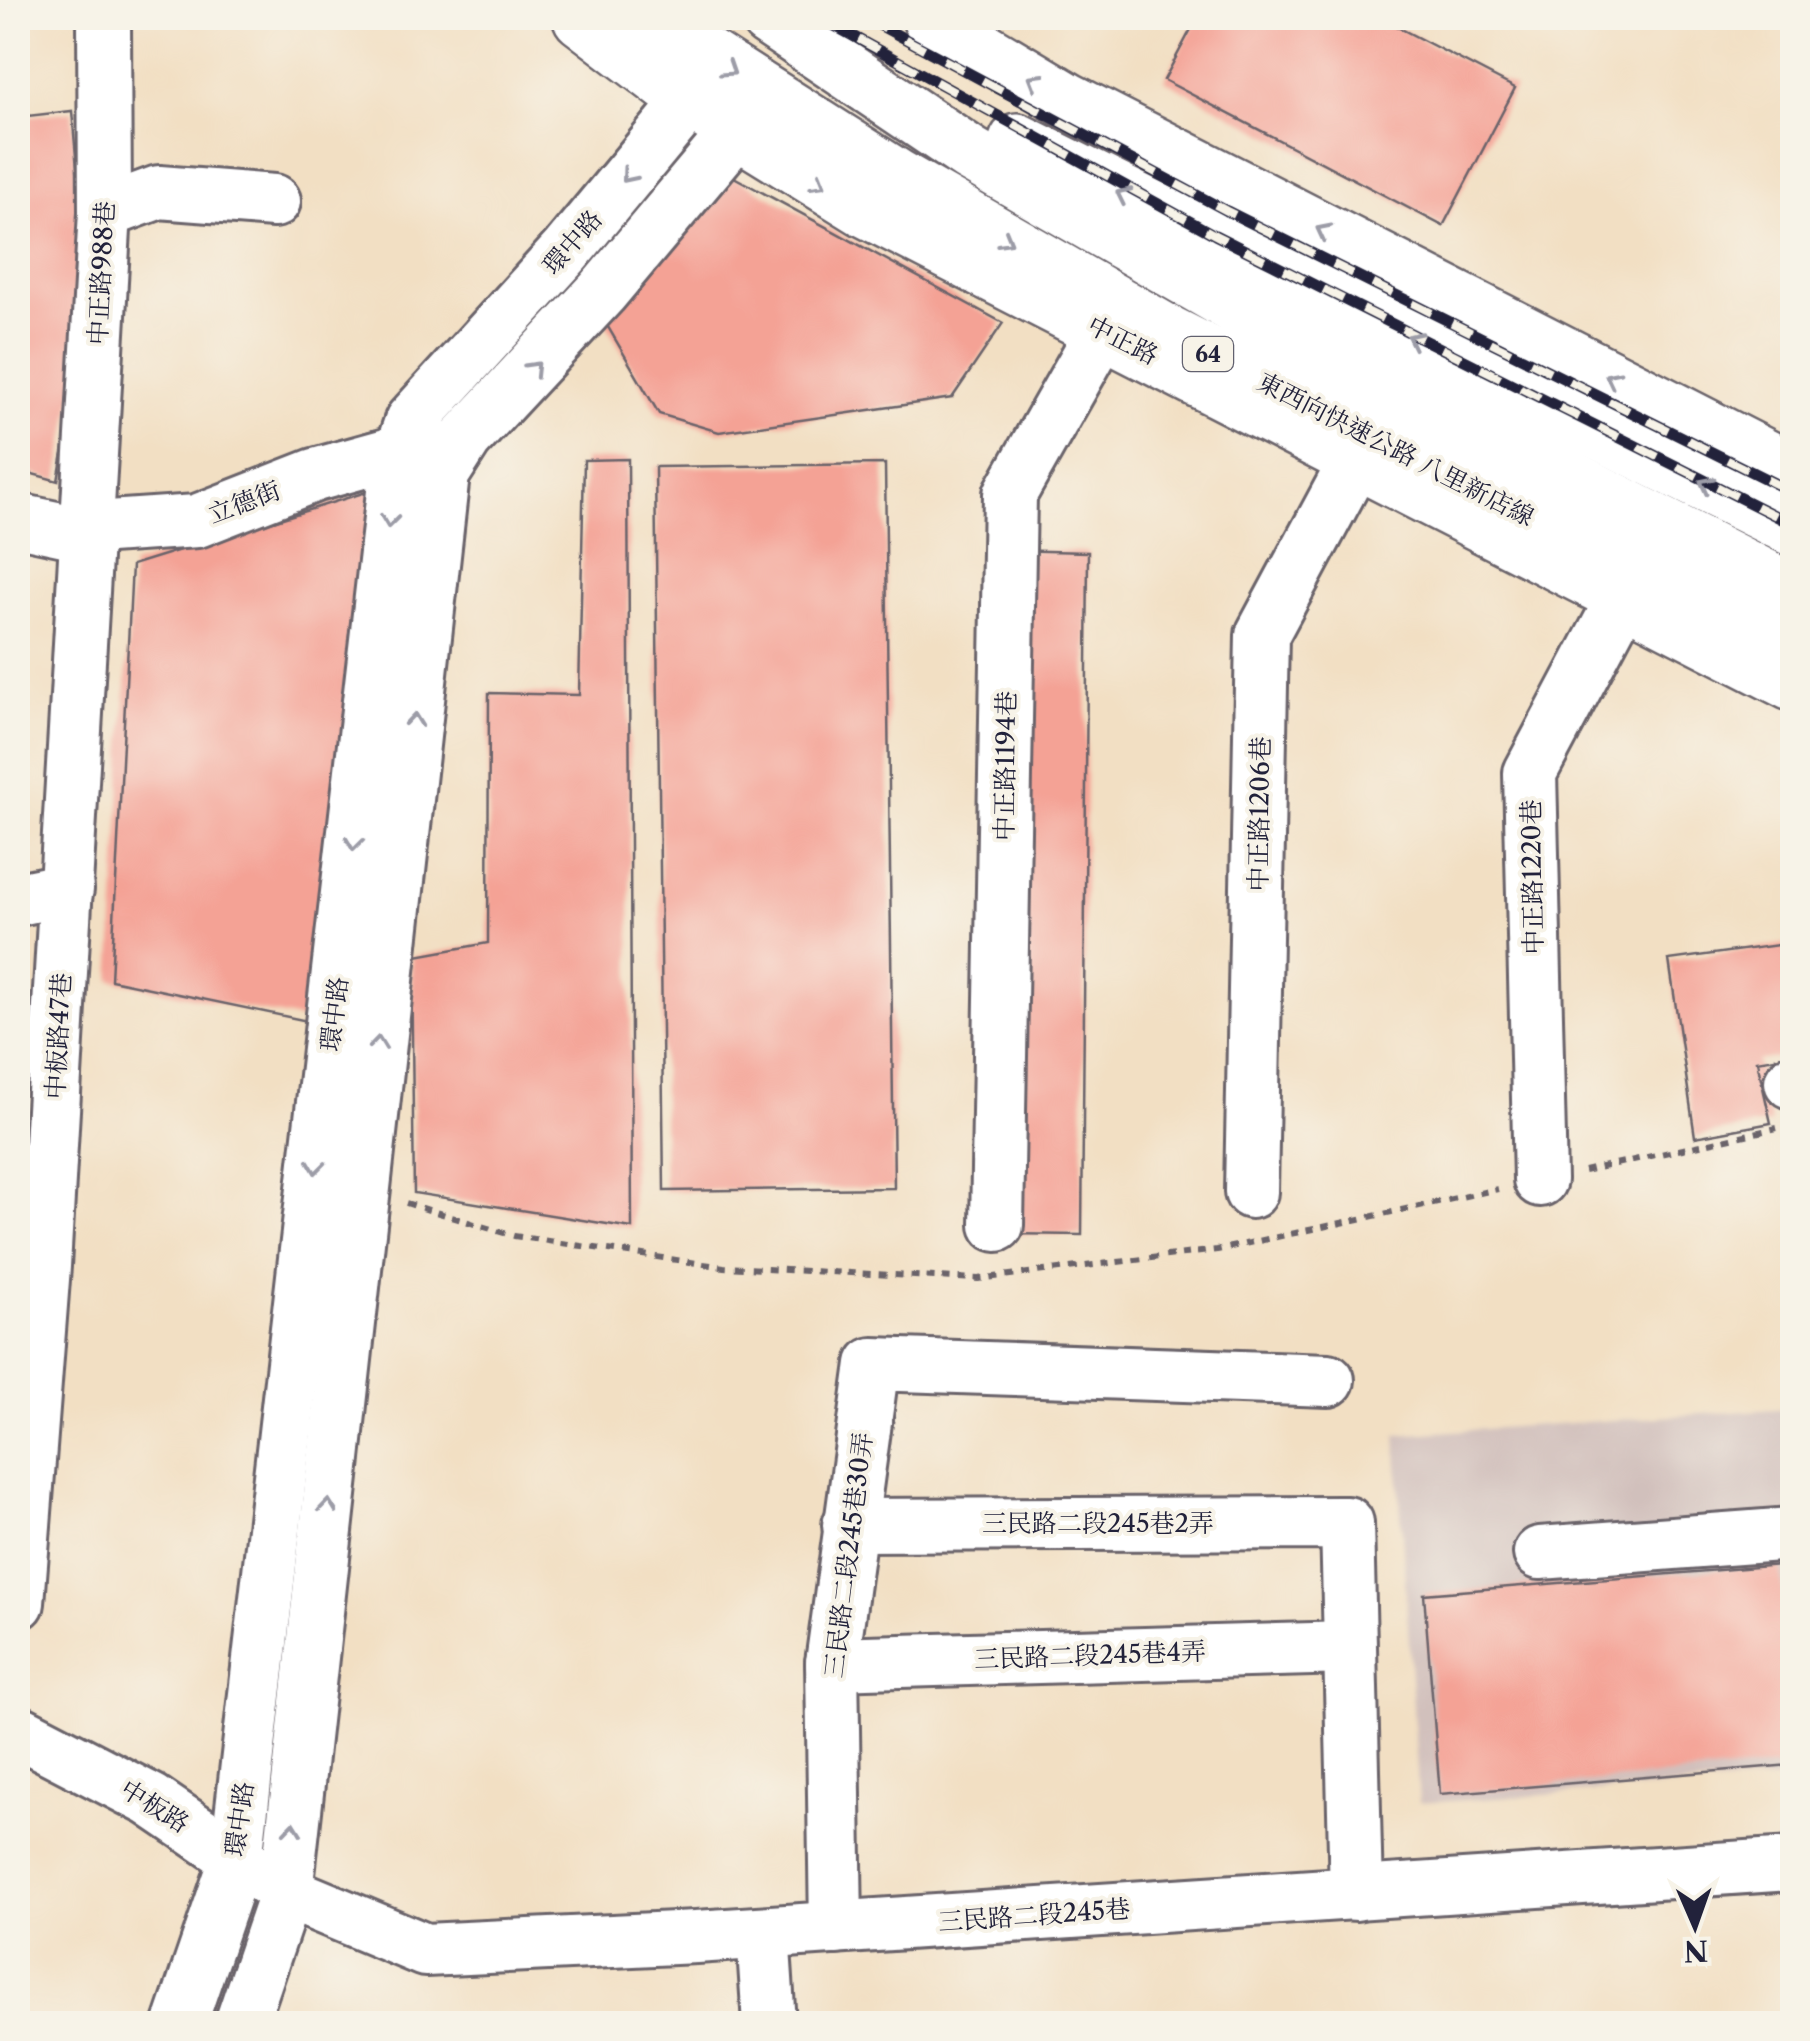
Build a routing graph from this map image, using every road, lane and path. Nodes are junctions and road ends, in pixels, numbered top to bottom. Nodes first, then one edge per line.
1 (104, 18) edge
2 (581, 18) edge
3 (647, 18) edge
4 (765, 18) edge
5 (792, 18) edge
6 (930, 18) edge
7 (690, 101) junction
8 (737, 131) junction
9 (274, 202) dead end
10 (105, 212) junction
11 (1103, 330) junction
12 (466, 438) junction
13 (402, 448) junction
14 (1356, 460) junction
15 (1792, 471) edge
16 (18, 520) edge
17 (87, 528) junction
18 (1792, 528) edge
19 (1792, 594) edge
20 (1624, 596) junction
21 (1792, 649) edge
22 (1792, 683) edge
23 (42, 894) edge
24 (1792, 1096) edge
25 (1540, 1180) junction
26 (362, 1190) junction
27 (1251, 1192) dead end
28 (997, 1225) dead end
29 (1328, 1380) dead end
30 (23, 1472) edge
31 (849, 1525) junction
32 (1792, 1534) edge
33 (1540, 1553) dead end
34 (18, 1603) edge
35 (1348, 1648) junction
36 (832, 1662) junction
37 (18, 1731) edge
38 (236, 1860) junction
39 (1792, 1864) edge
40 (286, 1892) junction
41 (1356, 1894) junction
42 (836, 1928) junction
43 (763, 1932) junction
44 (180, 2024) edge
45 (241, 2024) edge
46 (769, 2024) edge

1 - 10 street, 中正路988巷
2 - 7 main road, 中正路
3 -> 21 main road, 東西向快速公路 八里新店線 / 64
4 - 19 main road, 64
18 -> 5 main road
15 -> 6 main road
7 - 8 main road, 中正路
7 -> 13 street, 環中路
8 -> 11 main road, 中正路
12 -> 8 street, 環中路
9 - 10 street
10 - 17 street, 中正路988巷
11 - 14 main road, 中正路
11 - 28 street, 中正路1194巷
12 - 13 street, 立德街
26 -> 12 street, 環中路
13 - 17 street, 立德街
13 -> 38 street, 環中路
14 - 20 main road, 中正路
14 - 27 street, 中正路1206巷
16 - 17 street, 立德街
17 - 23 street, 中板路47巷
20 - 22 main road, 中正路
20 - 25 street, 中正路1220巷
23 - 30 street, 中板路47巷
24 - 25 path
25 - 26 path
40 -> 26 street, 環中路
29 - 31 street, 三民路二段245巷30弄
30 - 34 street, 中板路47巷
31 - 35 street, 三民路二段245巷2弄
31 - 36 street, 三民路二段245巷30弄
32 - 33 street
35 - 36 street, 三民路二段245巷4弄
35 - 41 street
36 - 42 street, 三民路二段245巷30弄
37 - 38 street, 中板路
38 - 40 street, 中板路
38 - 44 street, 環中路
39 - 41 street, 三民路二段245巷
40 - 43 street, 三民路二段245巷
40 - 45 street, 環中路
41 - 42 street, 三民路二段245巷
42 - 43 street, 三民路二段245巷
43 - 46 street

